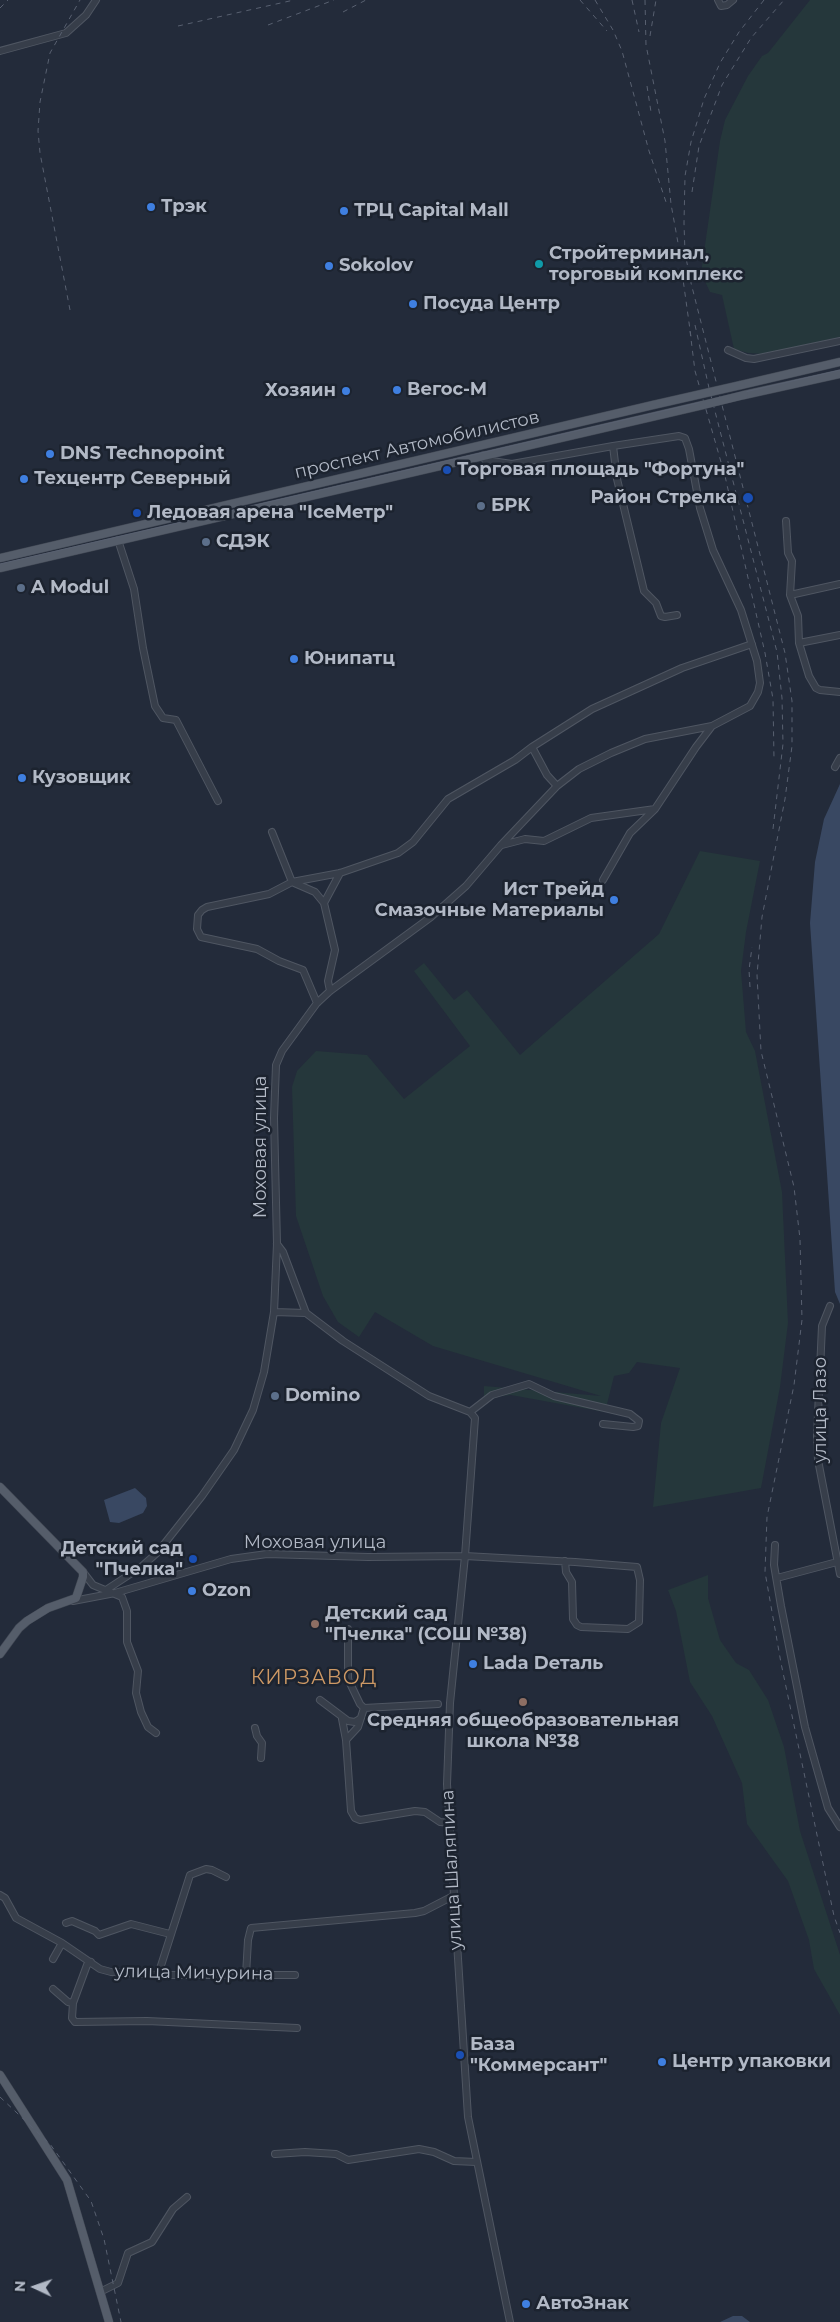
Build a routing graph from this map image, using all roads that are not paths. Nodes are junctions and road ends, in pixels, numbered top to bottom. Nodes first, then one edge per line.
1 (96, 0) edge
2 (718, 0) edge
3 (733, 0) edge
4 (0, 51) edge
5 (840, 341) edge
6 (728, 350) dead end
7 (840, 362) edge
8 (840, 374) edge
9 (613, 446) junction
10 (484, 455) junction
11 (786, 521) dead end
12 (118, 540) junction
13 (0, 558) edge
14 (0, 568) edge
15 (840, 584) edge
16 (790, 595) junction
17 (677, 615) dead end
18 (840, 635) edge
19 (799, 643) junction
20 (752, 644) junction
21 (840, 692) edge
22 (712, 726) junction
23 (532, 747) junction
24 (840, 758) edge
25 (835, 767) dead end
26 (557, 786) junction
27 (218, 801) dead end
28 (655, 809) junction
29 (272, 832) dead end
30 (502, 845) junction
31 (340, 872) junction
32 (603, 880) dead end
33 (292, 882) junction
34 (324, 903) junction
35 (330, 990) junction
36 (317, 1003) junction
37 (277, 1244) junction
38 (830, 1306) dead end
39 (274, 1312) junction
40 (306, 1313) junction
41 (472, 1414) junction
42 (603, 1424) dead end
43 (0, 1487) edge
44 (775, 1545) dead end
45 (465, 1556) junction
46 (565, 1561) junction
47 (837, 1562) junction
48 (82, 1572) junction
49 (840, 1574) edge
50 (777, 1578) junction
51 (106, 1590) junction
52 (115, 1594) junction
53 (72, 1601) junction
54 (348, 1630) dead end
55 (0, 1654) edge
56 (320, 1700) dead end
57 (438, 1704) dead end
58 (364, 1708) junction
59 (342, 1719) junction
60 (255, 1728) dead end
61 (156, 1733) dead end
62 (346, 1740) junction
63 (261, 1758) dead end
64 (450, 1823) junction
65 (840, 1827) edge
66 (226, 1878) dead end
67 (0, 1895) edge
68 (455, 1895) junction
69 (66, 1922) dead end
70 (170, 1934) junction
71 (62, 1943) junction
72 (53, 1959) dead end
73 (91, 1962) junction
74 (246, 1974) junction
75 (158, 1975) junction
76 (295, 1975) dead end
77 (52, 1989) dead end
78 (73, 2003) junction
79 (297, 2028) dead end
80 (0, 2075) edge
81 (275, 2154) dead end
82 (476, 2162) junction
83 (188, 2197) dead end
84 (100, 2292) junction
85 (109, 2322) edge
86 (510, 2322) edge

1 - 4 street
2 - 3 street
5 - 6 street
7 - 13 main road, проспект Автомобилистов, bridge
8 - 10 main road, проспект Автомобилистов, bridge
9 - 10 street
9 - 17 street
9 - 20 street
10 - 12 main road, проспект Автомобилистов
11 - 16 street
12 - 14 main road, проспект Автомобилистов
12 - 27 street
15 - 16 street
16 - 19 street
18 - 19 street
19 - 21 street
20 - 22 street
20 - 23 street
22 - 26 street, Моховая улица
22 - 28 street
23 - 26 street
23 - 31 street
24 - 25 street
26 - 30 street, Моховая улица
28 - 30 street
28 - 32 street
29 - 33 street
30 - 35 street, Моховая улица
31 - 33 street
31 - 34 street
33 - 34 street
33 - 36 street
34 - 35 street
35 - 36 street, Моховая улица
36 - 37 street, Моховая улица
37 - 39 street, Моховая улица
37 - 40 street
38 - 47 street, улица Лазо
39 - 40 street
39 - 51 street, Моховая улица
40 - 41 street
41 - 42 street
41 - 45 street, улица Шаляпина
43 - 48 main road
44 - 50 street
45 - 46 street, Моховая улица
45 - 52 street, Моховая улица
45 - 64 street, улица Шаляпина
46 - 46 street, Моховая улица
47 - 49 street, улица Лазо
47 - 50 street
48 - 51 street
48 - 53 main road
50 - 65 street
51 - 52 street
52 - 53 street, Моховая улица
52 - 61 street
53 - 55 main road
54 - 58 street
56 - 59 street
57 - 58 street
58 - 59 street
58 - 62 street
59 - 62 street
60 - 63 street
62 - 64 street
64 - 68 street, улица Шаляпина
66 - 70 street
67 - 71 street, улица Мичурина
68 - 74 street
68 - 82 street, улица Шаляпина
69 - 70 street
70 - 75 street
71 - 72 street
71 - 73 street, улица Мичурина
73 - 75 street, улица Мичурина
73 - 78 street
74 - 75 street, улица Мичурина
74 - 76 street, улица Мичурина
77 - 78 street
78 - 79 street
80 - 84 main road
81 - 82 street
82 - 86 street, улица Шаляпина
83 - 84 street
84 - 85 main road

